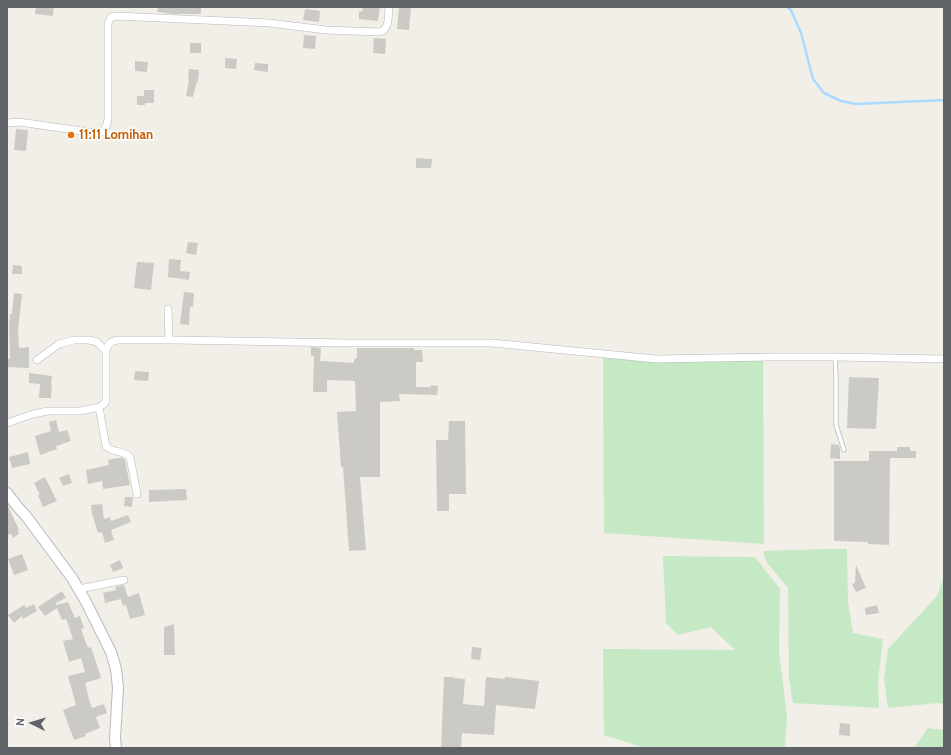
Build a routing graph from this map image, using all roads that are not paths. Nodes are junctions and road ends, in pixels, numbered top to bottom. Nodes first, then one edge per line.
1 (389, 7) edge
2 (7, 123) edge
3 (168, 309) dead end
4 (169, 340) junction
5 (106, 350) junction
6 (834, 357) junction
7 (944, 359) edge
8 (38, 360) dead end
9 (99, 407) junction
10 (7, 423) edge
11 (844, 450) dead end
12 (7, 493) edge
13 (137, 494) dead end
14 (124, 580) dead end
15 (79, 588) junction
16 (116, 748) edge

1 - 2 street
3 - 4 street
4 - 5 street
4 - 6 street
5 - 8 street
5 - 9 street
6 - 7 street
6 - 11 lane
9 - 10 street
9 - 13 street
12 - 15 main road
14 - 15 street
15 - 16 main road

